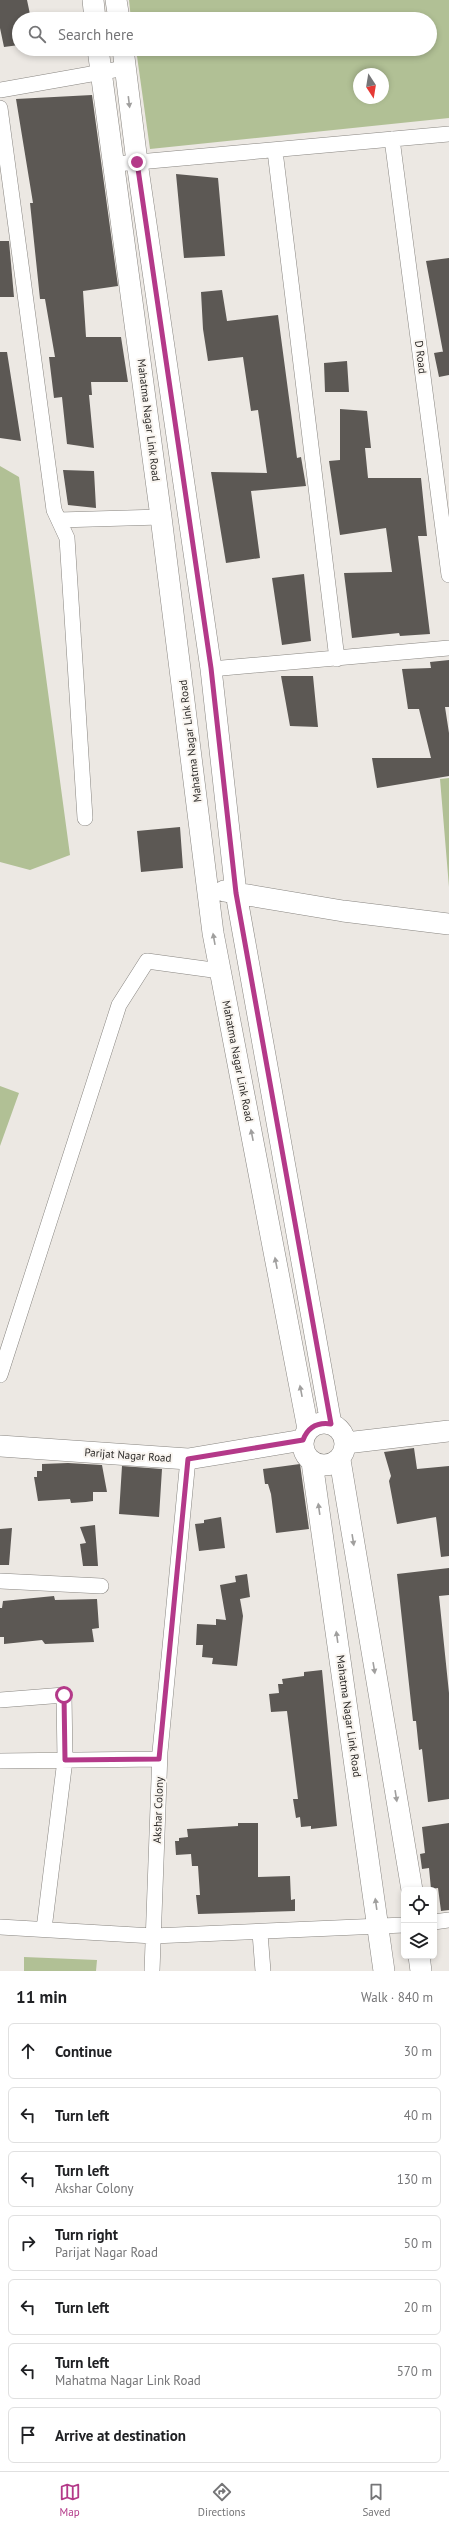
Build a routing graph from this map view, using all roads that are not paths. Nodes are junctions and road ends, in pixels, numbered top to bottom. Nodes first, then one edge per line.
1 (93, 0) edge
2 (116, 0) edge
3 (94, 12) edge
4 (118, 12) edge
5 (99, 56) edge
6 (124, 58) edge
7 (101, 71) junction
8 (0, 90) edge
9 (0, 108) edge
10 (449, 134) edge
11 (392, 139) junction
12 (275, 150) junction
13 (137, 162) junction
14 (116, 164) junction
15 (161, 517) junction
16 (58, 520) junction
17 (449, 575) edge
18 (449, 648) edge
19 (337, 659) junction
20 (211, 668) junction
21 (85, 818) dead end
22 (208, 889) junction
23 (236, 893) junction
24 (449, 924) edge
25 (220, 971) junction
26 (0, 1376) edge
27 (331, 1424) junction
28 (449, 1431) edge
29 (306, 1434) junction
30 (0, 1446) edge
31 (343, 1452) junction
32 (188, 1459) junction
33 (312, 1462) junction
34 (0, 1581) edge
35 (101, 1586) dead end
36 (0, 1700) edge
37 (159, 1759) junction
38 (65, 1760) junction
39 (0, 1761) edge
40 (412, 1887) edge
41 (449, 1920) edge
42 (437, 1922) edge
43 (401, 1925) edge
44 (379, 1926) junction
45 (0, 1927) edge
46 (44, 1929) junction
47 (260, 1933) junction
48 (153, 1936) junction
49 (419, 1959) edge
50 (152, 1971) edge
51 (263, 1971) edge
52 (384, 1971) edge
53 (421, 1971) edge

1 - 3 main road
2 - 4 main road
5 - 7 main road, Mahatma Nagar Link Road
6 - 7 street
6 -> 13 main road
7 - 8 street
7 - 14 main road, Mahatma Nagar Link Road
9 - 16 street
10 - 11 street
11 - 12 street
11 - 17 street, D Road
12 - 13 street
12 - 19 street
13 - 14 street
13 - 20 main road
14 - 15 main road, Mahatma Nagar Link Road
15 - 16 street
15 - 22 main road, Mahatma Nagar Link Road
16 - 21 street
18 - 19 street
19 - 20 street
20 - 23 main road
22 - 23 main road
25 -> 22 main road, Mahatma Nagar Link Road
23 - 24 main road
23 - 27 main road
25 - 26 street
29 -> 25 main road, Mahatma Nagar Link Road
27 - 29 main road
27 - 31 main road
28 - 31 main road
29 - 32 main road, Parijat Nagar Road
29 - 33 main road
30 - 32 main road, Parijat Nagar Road
31 - 33 main road
31 -> 40 main road
32 - 37 street, Akshar Colony
44 -> 33 main road, Mahatma Nagar Link Road
34 - 35 street
36 - 38 street
37 - 38 street
37 - 48 street, Akshar Colony
38 - 39 street
38 - 46 street
41 - 42 street
43 - 44 street
44 - 47 street
44 - 52 main road, Mahatma Nagar Link Road
45 - 46 street
46 - 48 street
47 - 48 street
47 - 51 street
48 - 50 street, Akshar Colony
49 - 53 main road

